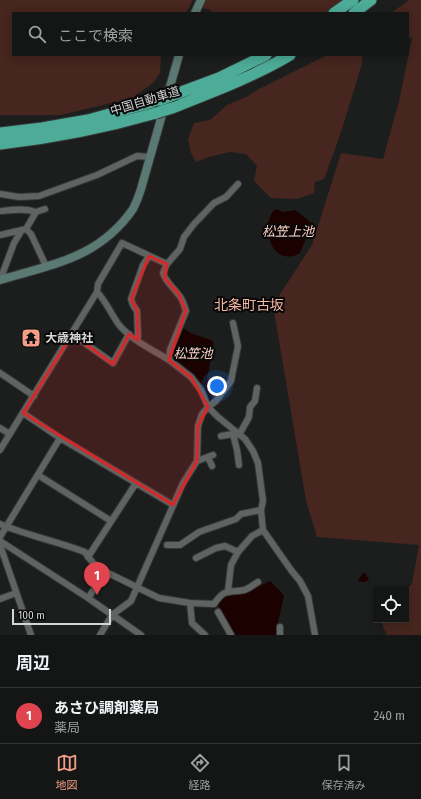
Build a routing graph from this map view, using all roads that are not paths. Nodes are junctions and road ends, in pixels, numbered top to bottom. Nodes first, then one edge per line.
1 (201, 0) edge
2 (353, 0) edge
3 (371, 0) edge
4 (195, 12) edge
5 (335, 12) edge
6 (355, 12) edge
7 (179, 56) edge
8 (264, 56) edge
9 (288, 56) edge
10 (0, 133) edge
11 (0, 144) edge
12 (150, 157) junction
13 (238, 184) dead end
14 (0, 194) edge
15 (45, 209) dead end
16 (2, 211) dead end
17 (36, 212) junction
18 (24, 230) junction
19 (0, 235) edge
20 (149, 256) junction
21 (167, 264) junction
22 (46, 266) junction
23 (1, 280) edge
24 (97, 292) junction
25 (233, 323) dead end
26 (72, 334) junction
27 (129, 334) junction
28 (137, 339) junction
29 (169, 360) junction
30 (0, 373) edge
31 (257, 388) dead end
32 (34, 396) junction
33 (208, 407) junction
34 (24, 414) junction
35 (0, 428) edge
36 (236, 433) junction
37 (10, 434) junction
38 (221, 436) dead end
39 (60, 438) junction
40 (0, 450) edge
41 (197, 461) junction
42 (239, 465) dead end
43 (212, 466) dead end
44 (38, 475) junction
45 (136, 483) junction
46 (173, 505) junction
47 (261, 510) junction
48 (111, 521) junction
49 (3, 526) edge
50 (263, 530) junction
51 (0, 537) edge
52 (0, 541) edge
53 (0, 545) edge
54 (167, 545) dead end
55 (11, 548) junction
56 (238, 552) junction
57 (3, 554) junction
58 (88, 557) junction
59 (196, 558) dead end
60 (106, 572) junction
61 (258, 582) dead end
62 (136, 587) junction
63 (228, 591) junction
64 (16, 593) junction
65 (88, 598) junction
66 (0, 599) edge
67 (190, 603) junction
68 (218, 612) dead end
69 (112, 615) junction
70 (280, 627) dead end
71 (30, 635) edge
72 (100, 635) edge
73 (141, 635) edge
74 (205, 635) edge
75 (231, 635) edge
76 (280, 635) edge
77 (315, 635) edge

1 - 4 main road
2 - 5 highway
3 - 6 highway
7 - 12 main road
8 - 10 highway, 中国自動車道, bridge
9 - 11 highway, 中国自動車道, bridge
12 - 14 street
12 - 22 main road
13 - 21 street
15 - 17 street
16 - 17 street
17 - 18 street
18 - 19 street
18 - 22 street
18 - 23 street
20 - 21 street
20 - 24 street
20 - 28 street
21 - 29 street
22 - 23 main road
24 - 26 street
24 - 27 street
25 - 33 street
26 - 27 street
26 - 32 street
27 - 28 street
28 - 29 street
29 - 33 street
30 - 32 street
31 - 36 street
32 - 34 street
33 - 36 street
33 - 41 street
34 - 37 street
34 - 39 street
35 - 37 street
36 - 38 street
36 - 42 street
36 - 47 street
37 - 40 street
39 - 44 street
39 - 45 street
41 - 43 street
41 - 46 street
44 - 48 street
44 - 49 street
45 - 46 street
45 - 48 street
46 - 62 street
47 - 50 street
47 - 54 street
48 - 58 street
49 - 51 street
49 - 58 street
50 - 56 street
50 - 77 street
52 - 55 street
53 - 57 street
55 - 57 street
55 - 65 street
56 - 59 street
56 - 63 street
57 - 64 street
58 - 60 street
60 - 62 street
60 - 65 street
61 - 63 street
62 - 67 street
62 - 69 street
63 - 67 street
64 - 66 street
64 - 71 street
65 - 69 street
67 - 74 street
68 - 75 street
69 - 72 street
69 - 73 street
70 - 76 street

